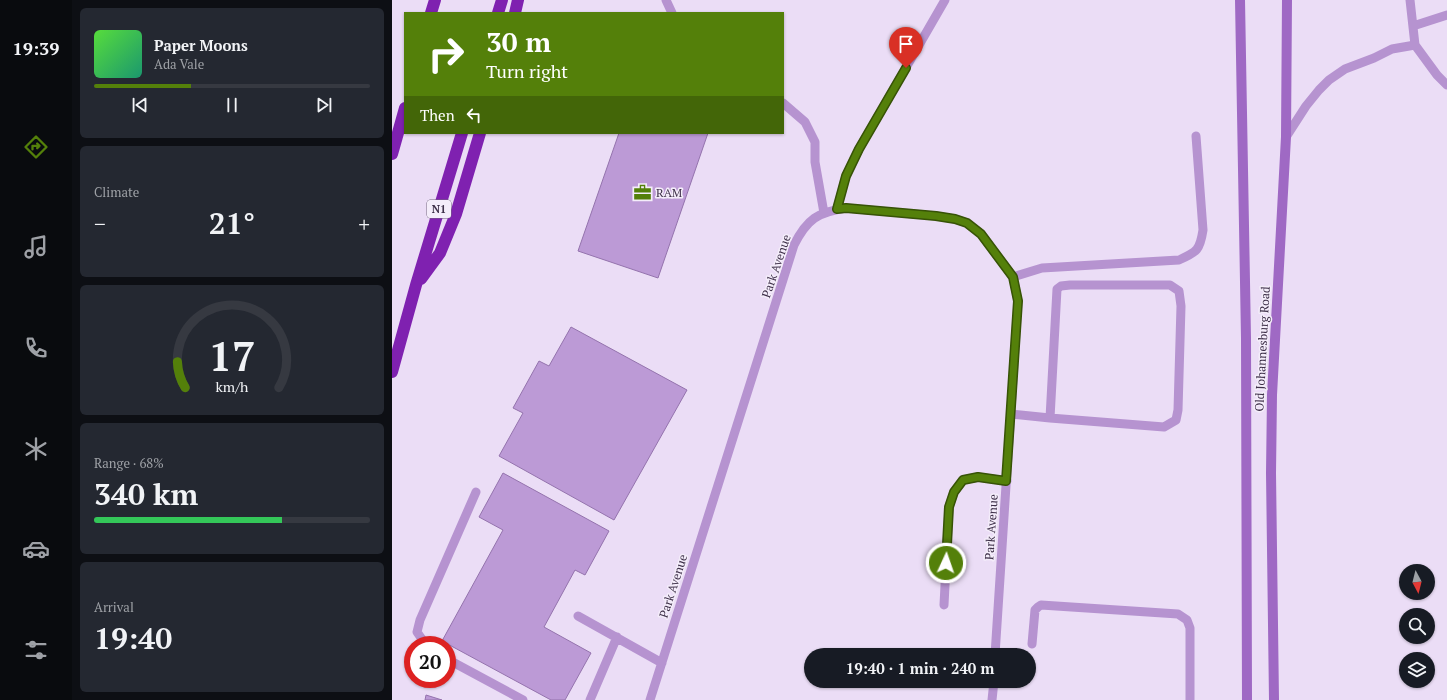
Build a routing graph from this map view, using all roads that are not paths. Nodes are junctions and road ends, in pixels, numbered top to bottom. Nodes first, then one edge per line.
1 (435, 0) edge
2 (502, 0) edge
3 (518, 0) edge
4 (666, 0) edge
5 (945, 0) edge
6 (1240, 0) edge
7 (1287, 0) edge
8 (1410, 0) edge
9 (431, 12) edge
10 (498, 12) edge
11 (515, 12) edge
12 (672, 12) edge
13 (1447, 15) edge
14 (1412, 26) junction
15 (1415, 45) junction
16 (1447, 85) edge
17 (784, 104) edge
18 (404, 112) edge
19 (462, 134) edge
20 (480, 134) edge
21 (1196, 136) dead end
22 (1286, 137) junction
23 (392, 154) edge
24 (837, 209) junction
25 (824, 213) junction
26 (1013, 277) junction
27 (416, 285) junction
28 (392, 372) edge
29 (1011, 414) junction
30 (1050, 418) junction
31 (1006, 481) junction
32 (476, 492) dead end
33 (944, 605) dead end
34 (578, 616) dead end
35 (420, 636) edge
36 (617, 638) junction
37 (1032, 644) dead end
38 (995, 648) edge
39 (662, 663) junction
40 (456, 664) edge
41 (993, 688) edge
42 (523, 700) edge
43 (590, 700) edge
44 (650, 700) edge
45 (992, 700) edge
46 (1190, 700) edge
47 (1247, 700) edge
48 (1274, 700) edge

1 - 9 highway
2 - 10 highway
3 - 11 highway
4 - 12 lane
5 - 24 lane
6 - 47 main road, Old Johannesburg Road
7 - 22 main road, Old Johannesburg Road
8 - 14 lane
13 - 14 lane
14 - 15 lane
15 - 16 lane
15 - 22 lane
17 - 25 lane
18 - 23 highway
19 - 27 highway, N1
20 - 27 highway
21 - 26 lane
22 - 48 main road, Old Johannesburg Road
24 - 25 lane, Park Avenue
24 - 26 lane, Park Avenue
25 - 39 lane, Park Avenue
26 - 29 lane, Park Avenue
27 - 28 highway, N1
29 - 30 lane
29 - 31 lane, Park Avenue
30 - 30 lane
31 - 33 lane
31 - 38 lane, Park Avenue
32 - 35 lane
34 - 36 lane
36 - 39 lane
36 - 43 lane
37 - 46 lane
39 - 44 lane, Park Avenue
40 - 42 lane
41 - 45 lane

